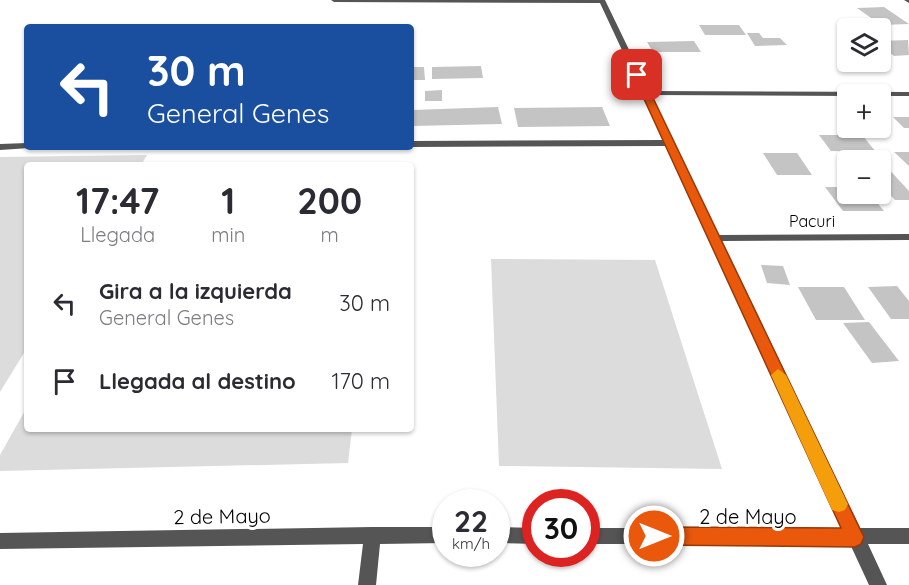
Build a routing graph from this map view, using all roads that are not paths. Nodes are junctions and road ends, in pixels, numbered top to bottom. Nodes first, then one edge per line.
1 (334, 0) edge
2 (407, 0) edge
3 (602, 0) edge
4 (646, 93) junction
5 (909, 93) edge
6 (670, 143) junction
7 (414, 144) edge
8 (24, 146) edge
9 (0, 147) edge
10 (909, 237) edge
11 (714, 238) junction
12 (372, 534) junction
13 (432, 535) edge
14 (600, 536) edge
15 (909, 536) edge
16 (855, 537) junction
17 (0, 541) edge
18 (368, 585) edge
19 (878, 585) edge

1 - 2 street
2 - 3 street
3 - 4 street
4 - 5 street
4 - 6 street
6 - 7 street
6 - 11 street
8 - 9 street
10 - 11 street, Pacuri
11 - 16 street
12 - 13 street, 2 de Mayo
12 - 17 street, 2 de Mayo
12 - 18 street
14 - 16 street, 2 de Mayo
15 - 16 street, 2 de Mayo
16 - 19 street

